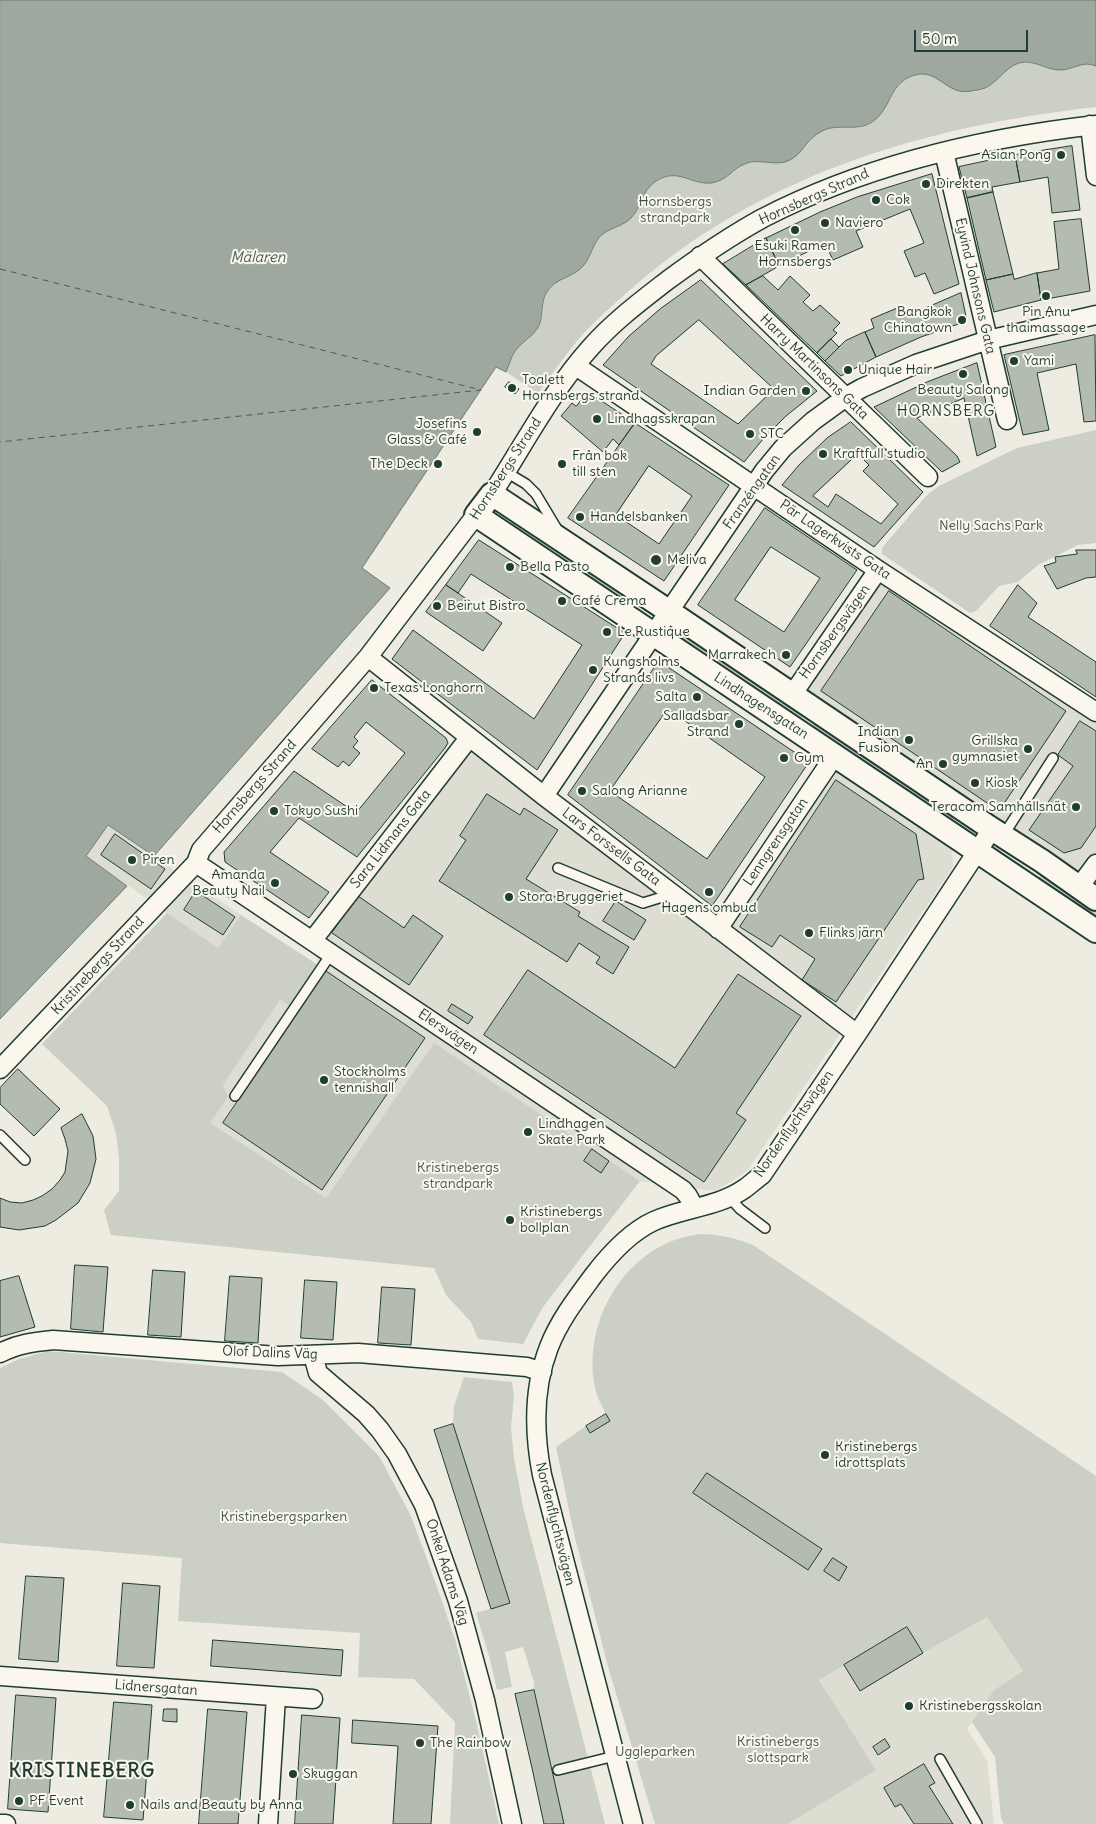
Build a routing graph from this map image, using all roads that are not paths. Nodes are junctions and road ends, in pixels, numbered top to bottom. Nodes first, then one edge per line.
1 (1093, 125) edge
2 (944, 152) junction
3 (1096, 176) edge
4 (700, 256) junction
5 (1096, 316) edge
6 (988, 340) junction
7 (576, 366) junction
8 (846, 397) junction
9 (1007, 420) dead end
10 (506, 472) junction
11 (928, 477) dead end
12 (755, 486) junction
13 (492, 494) junction
14 (476, 515) junction
15 (565, 542) junction
16 (878, 570) junction
17 (670, 612) junction
18 (654, 635) junction
19 (368, 657) junction
20 (792, 695) junction
21 (1096, 712) edge
22 (469, 738) junction
23 (835, 755) junction
24 (1053, 758) dead end
25 (544, 796) junction
26 (997, 833) junction
27 (977, 852) junction
28 (196, 863) junction
29 (1096, 864) edge
30 (558, 868) dead end
31 (1087, 893) edge
32 (672, 894) junction
33 (718, 929) junction
34 (1096, 931) edge
35 (312, 941) junction
36 (331, 954) junction
37 (857, 1034) junction
38 (0, 1070) edge
39 (235, 1096) dead end
40 (0, 1135) edge
41 (26, 1160) dead end
42 (729, 1197) junction
43 (694, 1207) junction
44 (765, 1228) dead end
45 (0, 1353) edge
46 (313, 1355) junction
47 (542, 1372) junction
48 (0, 1676) edge
49 (276, 1697) junction
50 (313, 1698) dead end
51 (615, 1756) junction
52 (940, 1759) dead end
53 (558, 1770) dead end
54 (0, 1824) edge
55 (6, 1824) edge
56 (268, 1824) edge
57 (512, 1824) edge
58 (632, 1824) edge
59 (977, 1824) edge

1 - 2 street, Hornsbergs Strand
1 - 3 street
2 - 4 street, Hornsbergs Strand
2 - 6 street, Eyvind Johnsons Gata
4 - 7 street, Hornsbergs Strand
4 - 8 street, Harry Martinsons Gata
5 - 6 street, Franzéngatan
6 - 8 street, Franzéngatan
6 - 9 street, Eyvind Johnsons Gata
7 - 10 street, Hornsbergs Strand
7 - 12 street, Pär Lagerkvists Gata
8 - 11 street, Harry Martinsons Gata
8 - 12 street, Franzéngatan
10 - 13 street, Hornsbergs Strand
10 - 15 lane
12 - 16 street, Pär Lagerkvists Gata
12 - 17 street, Franzéngatan
13 - 14 street, Hornsbergs Strand
13 - 15 street, Lindhagensgatan
14 - 18 street, Lindhagensgatan
14 - 19 street, Hornsbergs Strand
15 - 17 street, Lindhagensgatan
16 - 20 street, Hornsbergsvägen
16 - 21 street, Pär Lagerkvists Gata
17 - 18 street, Franzéngatan
17 - 20 street, Lindhagensgatan
18 - 23 street, Lindhagensgatan
18 - 25 street, Franzéngatan
19 - 22 street, Lars Forssells Gata
19 - 28 street, Hornsbergs Strand
20 - 26 street, Lindhagensgatan
22 - 25 street, Lars Forssells Gata
22 - 35 street, Sara Lidmans Gata
23 - 27 street, Lindhagensgatan
23 - 33 street, Lenngrensgatan
24 - 26 lane
25 - 32 street, Lars Forssells Gata
26 - 27 street, Nordenflychtsvägen
26 - 31 street, Lindhagensgatan
27 - 34 street, Lindhagensgatan
27 - 37 street, Nordenflychtsvägen
28 - 35 street, Elersvägen
28 - 38 street, Kristinebergs Strand
29 - 31 street
30 - 32 lane
32 - 33 street, Lars Forssells Gata
33 - 37 street, Lars Forssells Gata
35 - 36 street, Elersvägen
36 - 39 lane
36 - 43 street, Elersvägen
37 - 42 street, Nordenflychtsvägen
40 - 41 lane
42 - 43 street, Nordenflychtsvägen
42 - 44 lane
43 - 47 street, Nordenflychtsvägen
45 - 46 street, Olof Dalins Väg
46 - 47 street, Olof Dalins Väg
46 - 57 street, Onkel Adams Väg
47 - 51 street, Nordenflychtsvägen
48 - 49 street, Lidnersgatan
49 - 50 street, Lidnersgatan
49 - 56 street
51 - 53 lane
51 - 58 street, Nordenflychtsvägen
52 - 59 lane
54 - 55 street

